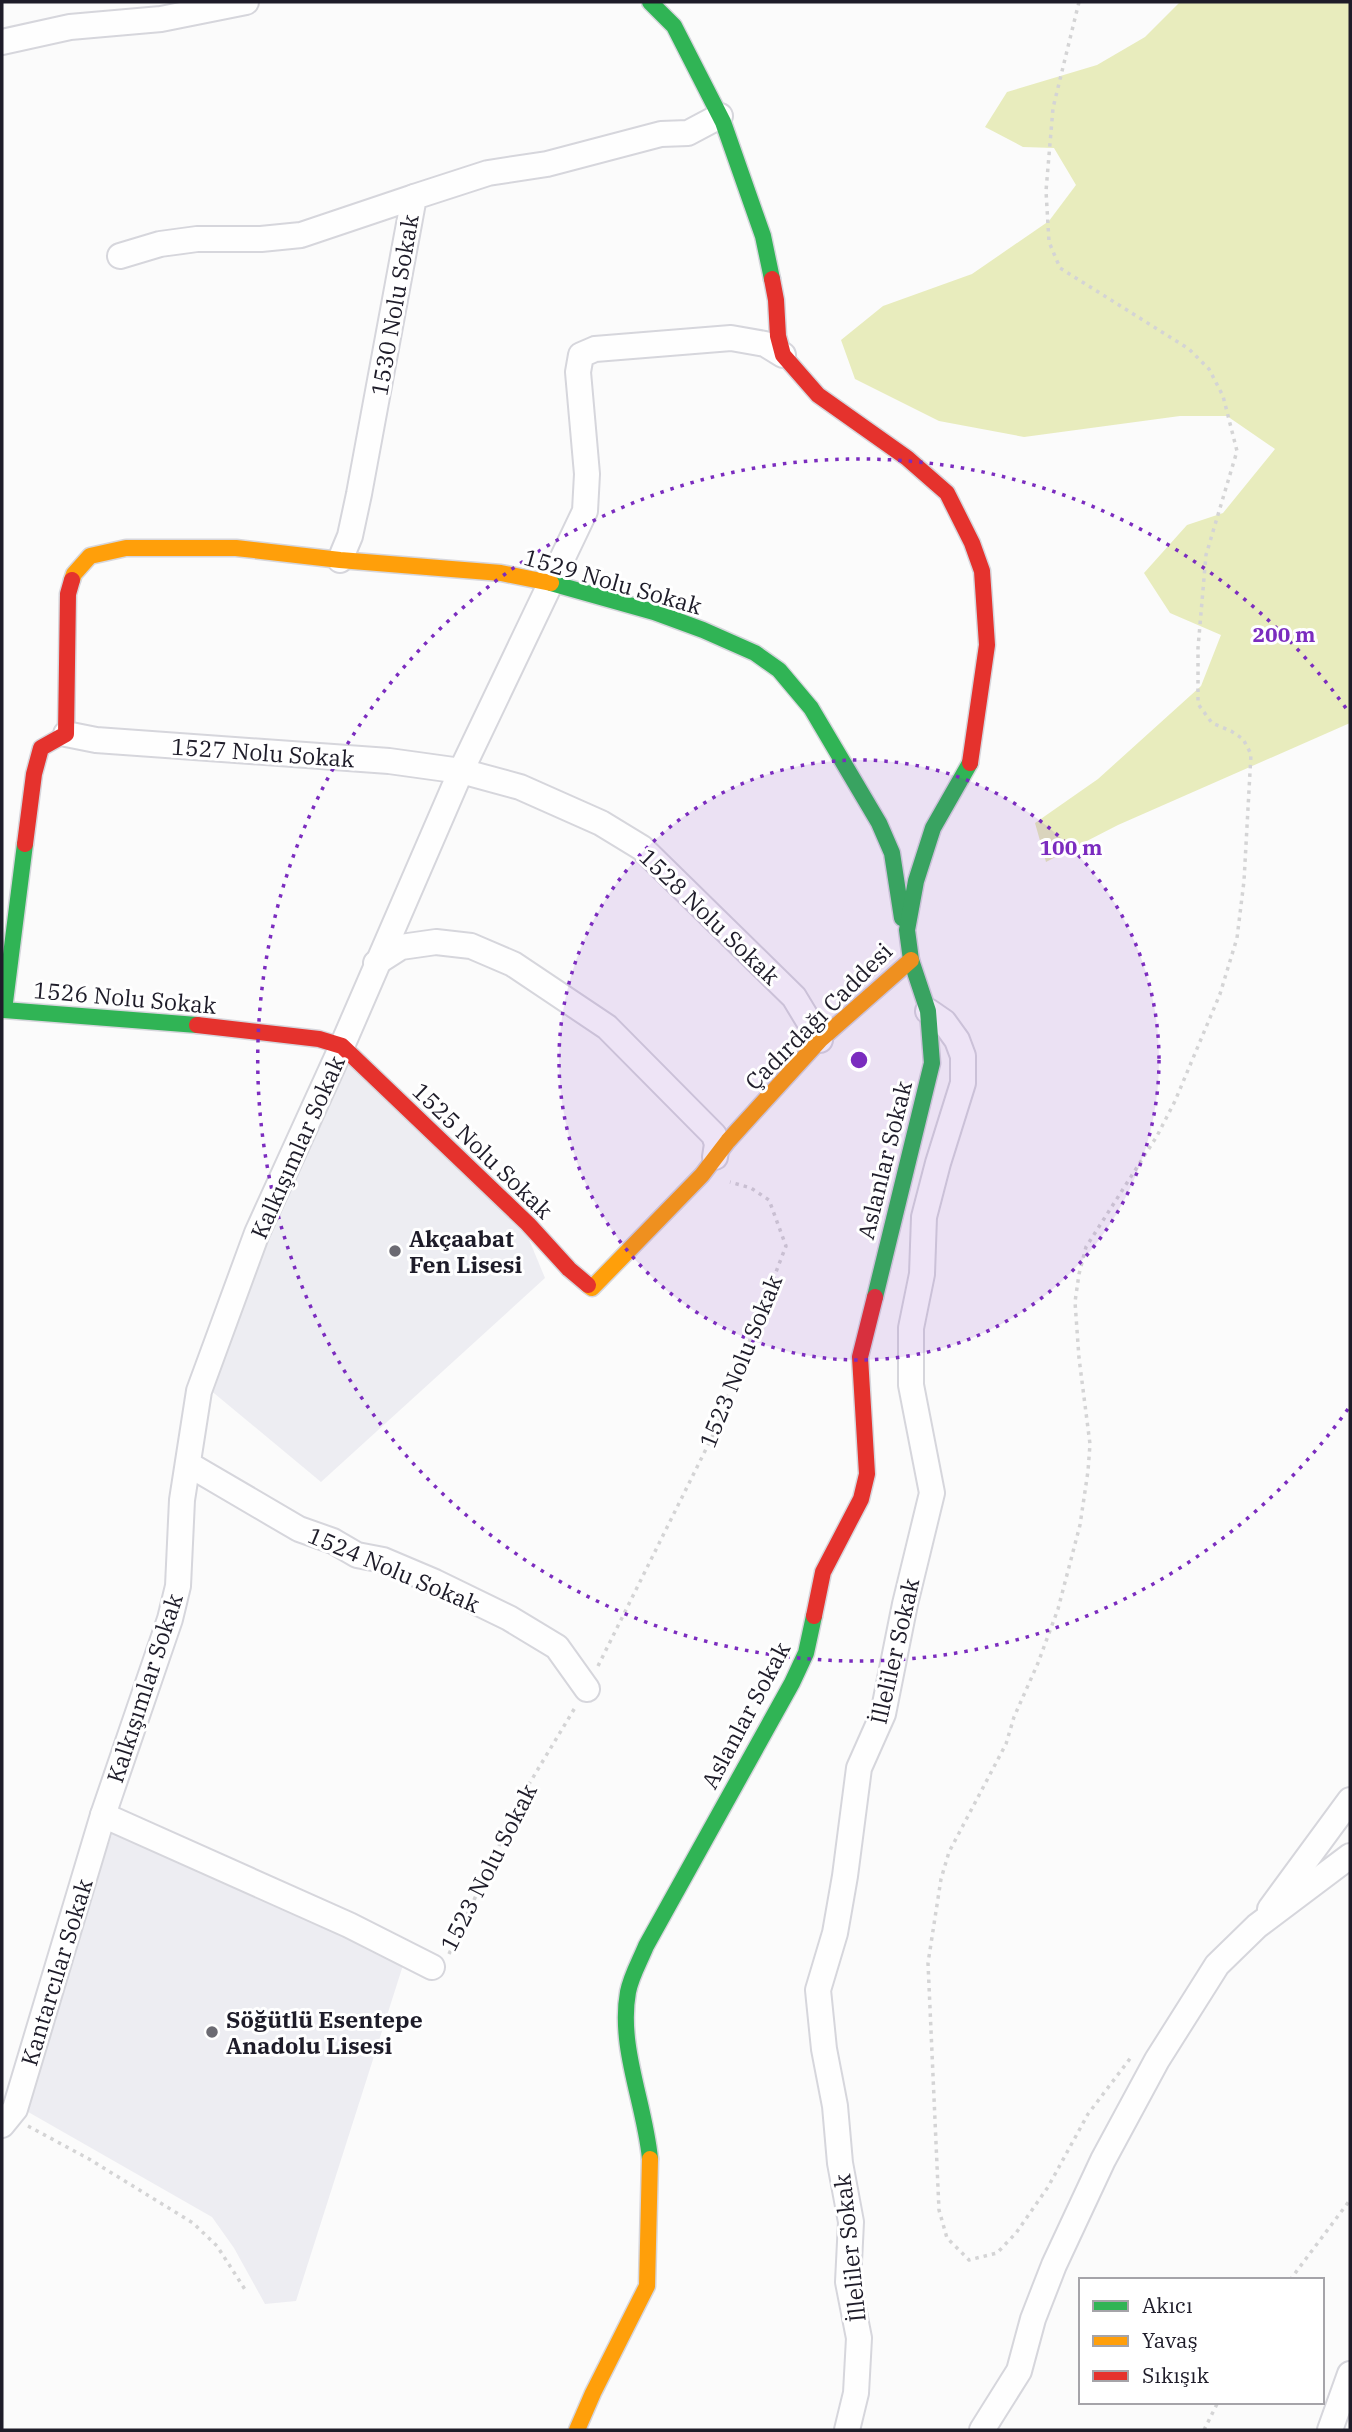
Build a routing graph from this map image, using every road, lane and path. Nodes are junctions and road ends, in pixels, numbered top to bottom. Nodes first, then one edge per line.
1 (246, 2) edge
2 (650, 2) edge
3 (1079, 2) edge
4 (2, 42) edge
5 (720, 116) junction
6 (414, 197) junction
7 (120, 256) dead end
8 (783, 355) junction
9 (340, 560) junction
10 (551, 583) junction
11 (66, 734) junction
12 (461, 771) junction
13 (907, 930) junction
14 (911, 960) junction
15 (376, 963) junction
16 (928, 1011) junction
17 (820, 1040) junction
18 (342, 1046) junction
19 (715, 1157) junction
20 (592, 1288) joint
21 (188, 1464) junction
22 (587, 1689) junction
23 (1350, 1800) edge
24 (103, 1815) junction
25 (1350, 1856) edge
26 (1257, 1926) junction
27 (432, 1967) joint
28 (1133, 2054) dead end
29 (6, 2120) edge
30 (1350, 2200) edge
31 (1292, 2278) edge
32 (246, 2291) dead end
33 (1350, 2374) edge
34 (1217, 2404) edge
35 (577, 2430) edge
36 (847, 2430) edge
37 (982, 2430) edge
38 (1204, 2430) edge
39 (1330, 2430) edge

1 - 4 street
2 - 5 street
3 - 28 path
5 - 6 street, 1530 Nolu Sokak
5 - 8 street
6 - 7 street
6 - 9 street, 1530 Nolu Sokak
8 - 10 street, Kalkışımlar Sokak
8 - 13 street, Çadırdağı Caddesi
9 - 10 street, 1529 Nolu Sokak
9 - 11 street
10 - 12 street, Kalkışımlar Sokak
10 - 13 street, 1529 Nolu Sokak
11 - 12 street, 1527 Nolu Sokak
11 - 18 street, 1526 Nolu Sokak
12 - 15 street, Kalkışımlar Sokak
12 - 17 street, 1528 Nolu Sokak
13 - 14 street, Çadırdağı Caddesi
14 - 16 street, Aslanlar Sokak
14 - 17 street, Çadırdağı Caddesi
15 - 18 street, Kalkışımlar Sokak
15 - 19 street
16 - 35 street, Aslanlar Sokak
16 - 36 street, İlleliler Sokak
17 - 19 street, Çadırdağı Caddesi
18 - 20 street, 1525 Nolu Sokak
18 - 21 street, Kalkışımlar Sokak
19 - 20 street, Çadırdağı Caddesi
19 - 22 path, 1523 Nolu Sokak
21 - 22 street, 1524 Nolu Sokak
21 - 24 street, Kalkışımlar Sokak
22 - 27 path, 1523 Nolu Sokak
23 - 26 street
24 - 27 street
24 - 29 street, Kantarcılar Sokak
25 - 26 street
26 - 37 street
29 - 32 path
30 - 31 path
33 - 39 street
34 - 38 path

